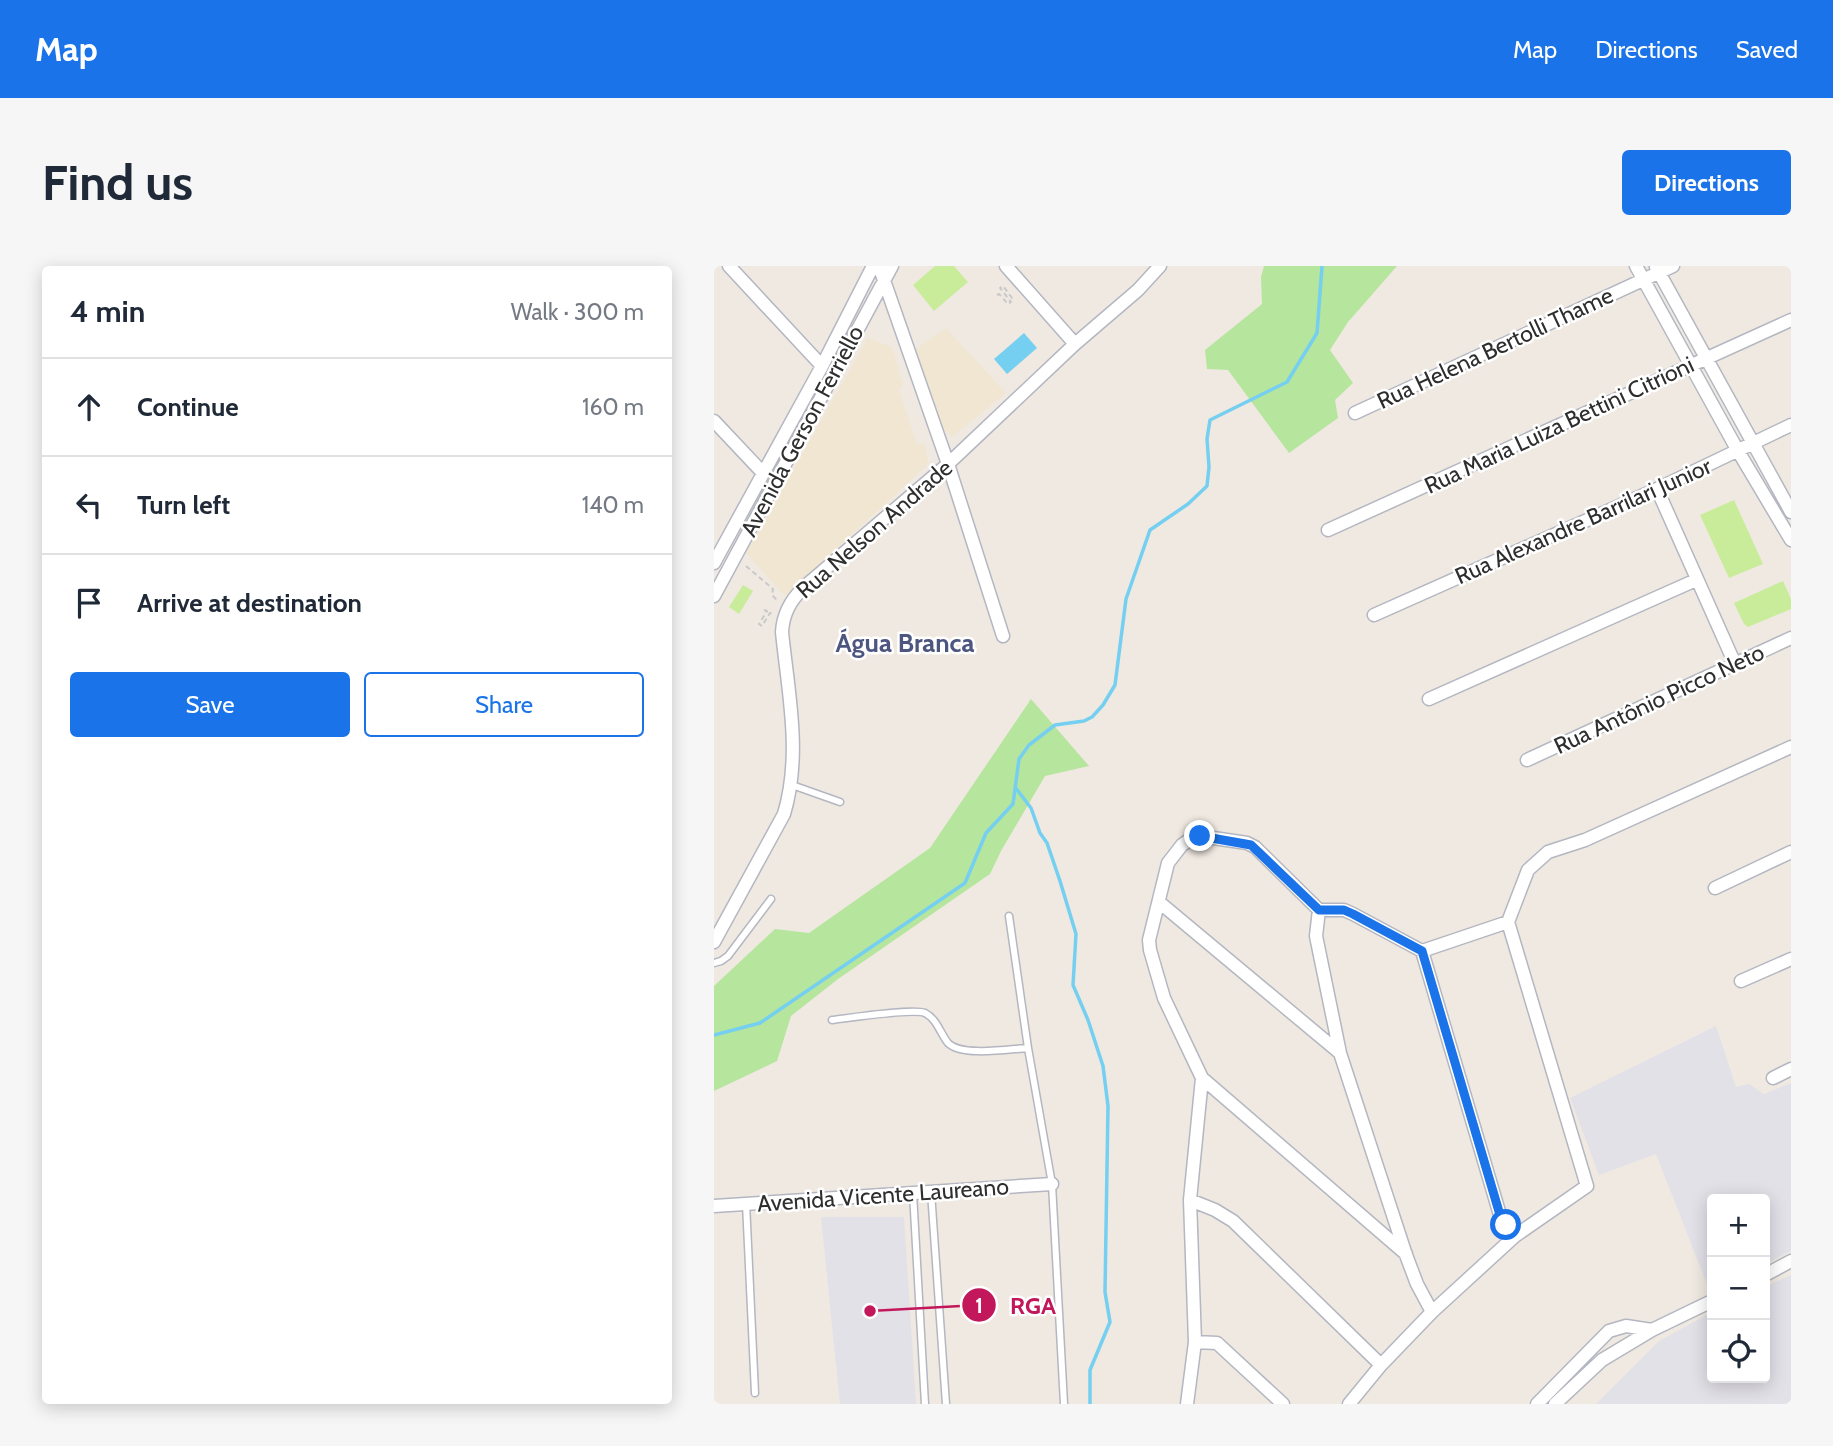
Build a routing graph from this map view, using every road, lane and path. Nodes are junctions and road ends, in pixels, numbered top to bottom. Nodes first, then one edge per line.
1 (729, 266) edge
2 (873, 266) edge
3 (892, 266) edge
4 (1160, 266) edge
5 (1636, 266) edge
6 (1673, 266) edge
7 (1657, 269) edge
8 (1009, 270) edge
9 (882, 272) edge
10 (1644, 280) junction
11 (997, 295) dead end
12 (1791, 320) edge
13 (1076, 344) junction
14 (1705, 358) junction
15 (822, 366) junction
16 (1691, 366) junction
17 (1355, 413) dead end
18 (714, 421) edge
19 (1791, 425) edge
20 (1752, 443) junction
21 (1738, 451) junction
22 (948, 464) junction
23 (763, 473) junction
24 (1657, 489) junction
25 (1791, 512) edge
26 (1328, 530) dead end
27 (1791, 540) edge
28 (735, 556) junction
29 (714, 563) edge
30 (1696, 580) junction
31 (714, 596) edge
32 (764, 610) dead end
33 (785, 614) junction
34 (1374, 615) dead end
35 (1003, 636) dead end
36 (1791, 638) edge
37 (1735, 664) junction
38 (1429, 699) dead end
39 (1791, 747) edge
40 (1527, 760) dead end
41 (792, 785) junction
42 (840, 802) dead end
43 (1791, 852) edge
44 (1715, 888) dead end
45 (771, 899) dead end
46 (1159, 902) junction
47 (1319, 910) junction
48 (1009, 916) dead end
49 (1508, 922) junction
50 (714, 942) edge
51 (1422, 951) junction
52 (1791, 959) edge
53 (714, 963) edge
54 (1741, 981) dead end
55 (832, 1020) dead end
56 (1028, 1048) junction
57 (1340, 1053) junction
58 (1791, 1069) edge
59 (1202, 1078) junction
60 (1773, 1078) dead end
61 (1052, 1184) junction
62 (931, 1192) junction
63 (913, 1193) junction
64 (1189, 1200) junction
65 (746, 1203) junction
66 (714, 1206) edge
67 (1515, 1236) junction
68 (1406, 1255) junction
69 (1791, 1261) edge
70 (1770, 1272) edge
71 (1707, 1303) edge
72 (1432, 1312) junction
73 (1652, 1330) junction
74 (1195, 1342) junction
75 (1381, 1365) junction
76 (755, 1393) dead end
77 (925, 1404) edge
78 (946, 1404) edge
79 (1064, 1404) edge
80 (1187, 1404) edge
81 (1283, 1404) edge
82 (1349, 1404) edge
83 (1537, 1404) edge
84 (1555, 1404) edge

1 - 15 street
2 - 15 street, Avenida Gerson Ferriello
3 - 9 street, Avenida Gerson Ferriello
4 - 13 street, Rua Nelson Andrade
5 - 10 street
6 - 7 street, Rua Helena Bertolli Thame
7 - 10 street, Rua Helena Bertolli Thame
7 - 14 street
8 - 11 path
8 - 13 street
9 - 22 street
9 - 28 street, Avenida Gerson Ferriello
10 - 16 street
10 - 17 street, Rua Helena Bertolli Thame
12 - 14 street, Rua Maria Luiza Bettini Citrioni
13 - 22 street, Rua Nelson Andrade
14 - 16 street, Rua Maria Luiza Bettini Citrioni
14 - 20 street
15 - 23 street, Avenida Gerson Ferriello
16 - 21 street
16 - 26 street, Rua Maria Luiza Bettini Citrioni
18 - 23 street
19 - 20 street, Rua Alexandre Barrilari Junior
20 - 21 street, Rua Alexandre Barrilari Junior
20 - 25 street
21 - 24 street, Rua Alexandre Barrilari Junior
21 - 27 street
22 - 33 street, Rua Nelson Andrade
22 - 35 street
23 - 29 street, Avenida Gerson Ferriello
24 - 30 street
24 - 34 street, Rua Alexandre Barrilari Junior
28 - 31 street, Avenida Gerson Ferriello
28 - 33 path
30 - 37 street
30 - 38 street
32 - 33 path
33 - 41 street, Rua Nelson Andrade
36 - 37 street, Rua Antônio Picco Neto
37 - 40 street, Rua Antônio Picco Neto
39 - 49 street
41 - 42 lane
41 - 50 street, Rua Nelson Andrade
43 - 44 street
45 - 53 lane
46 - 47 street
46 - 57 street
46 - 59 street
47 - 51 street
47 - 57 street
48 - 56 lane
49 - 51 street
49 - 67 street
51 - 67 street
52 - 54 street
55 - 56 lane
56 - 61 lane
57 - 68 street
58 - 60 street
59 - 64 street
59 - 68 street
61 - 62 street, Avenida Vicente Laureano
61 - 79 lane
62 - 63 street, Avenida Vicente Laureano
62 - 78 lane
63 - 65 street, Avenida Vicente Laureano
63 - 77 lane
64 - 74 street
64 - 75 street
65 - 66 street, Avenida Vicente Laureano
65 - 76 lane
67 - 72 street
68 - 72 street
69 - 70 street
71 - 73 street
72 - 75 street
73 - 83 street
73 - 84 street
74 - 80 street
74 - 81 street
75 - 82 street

